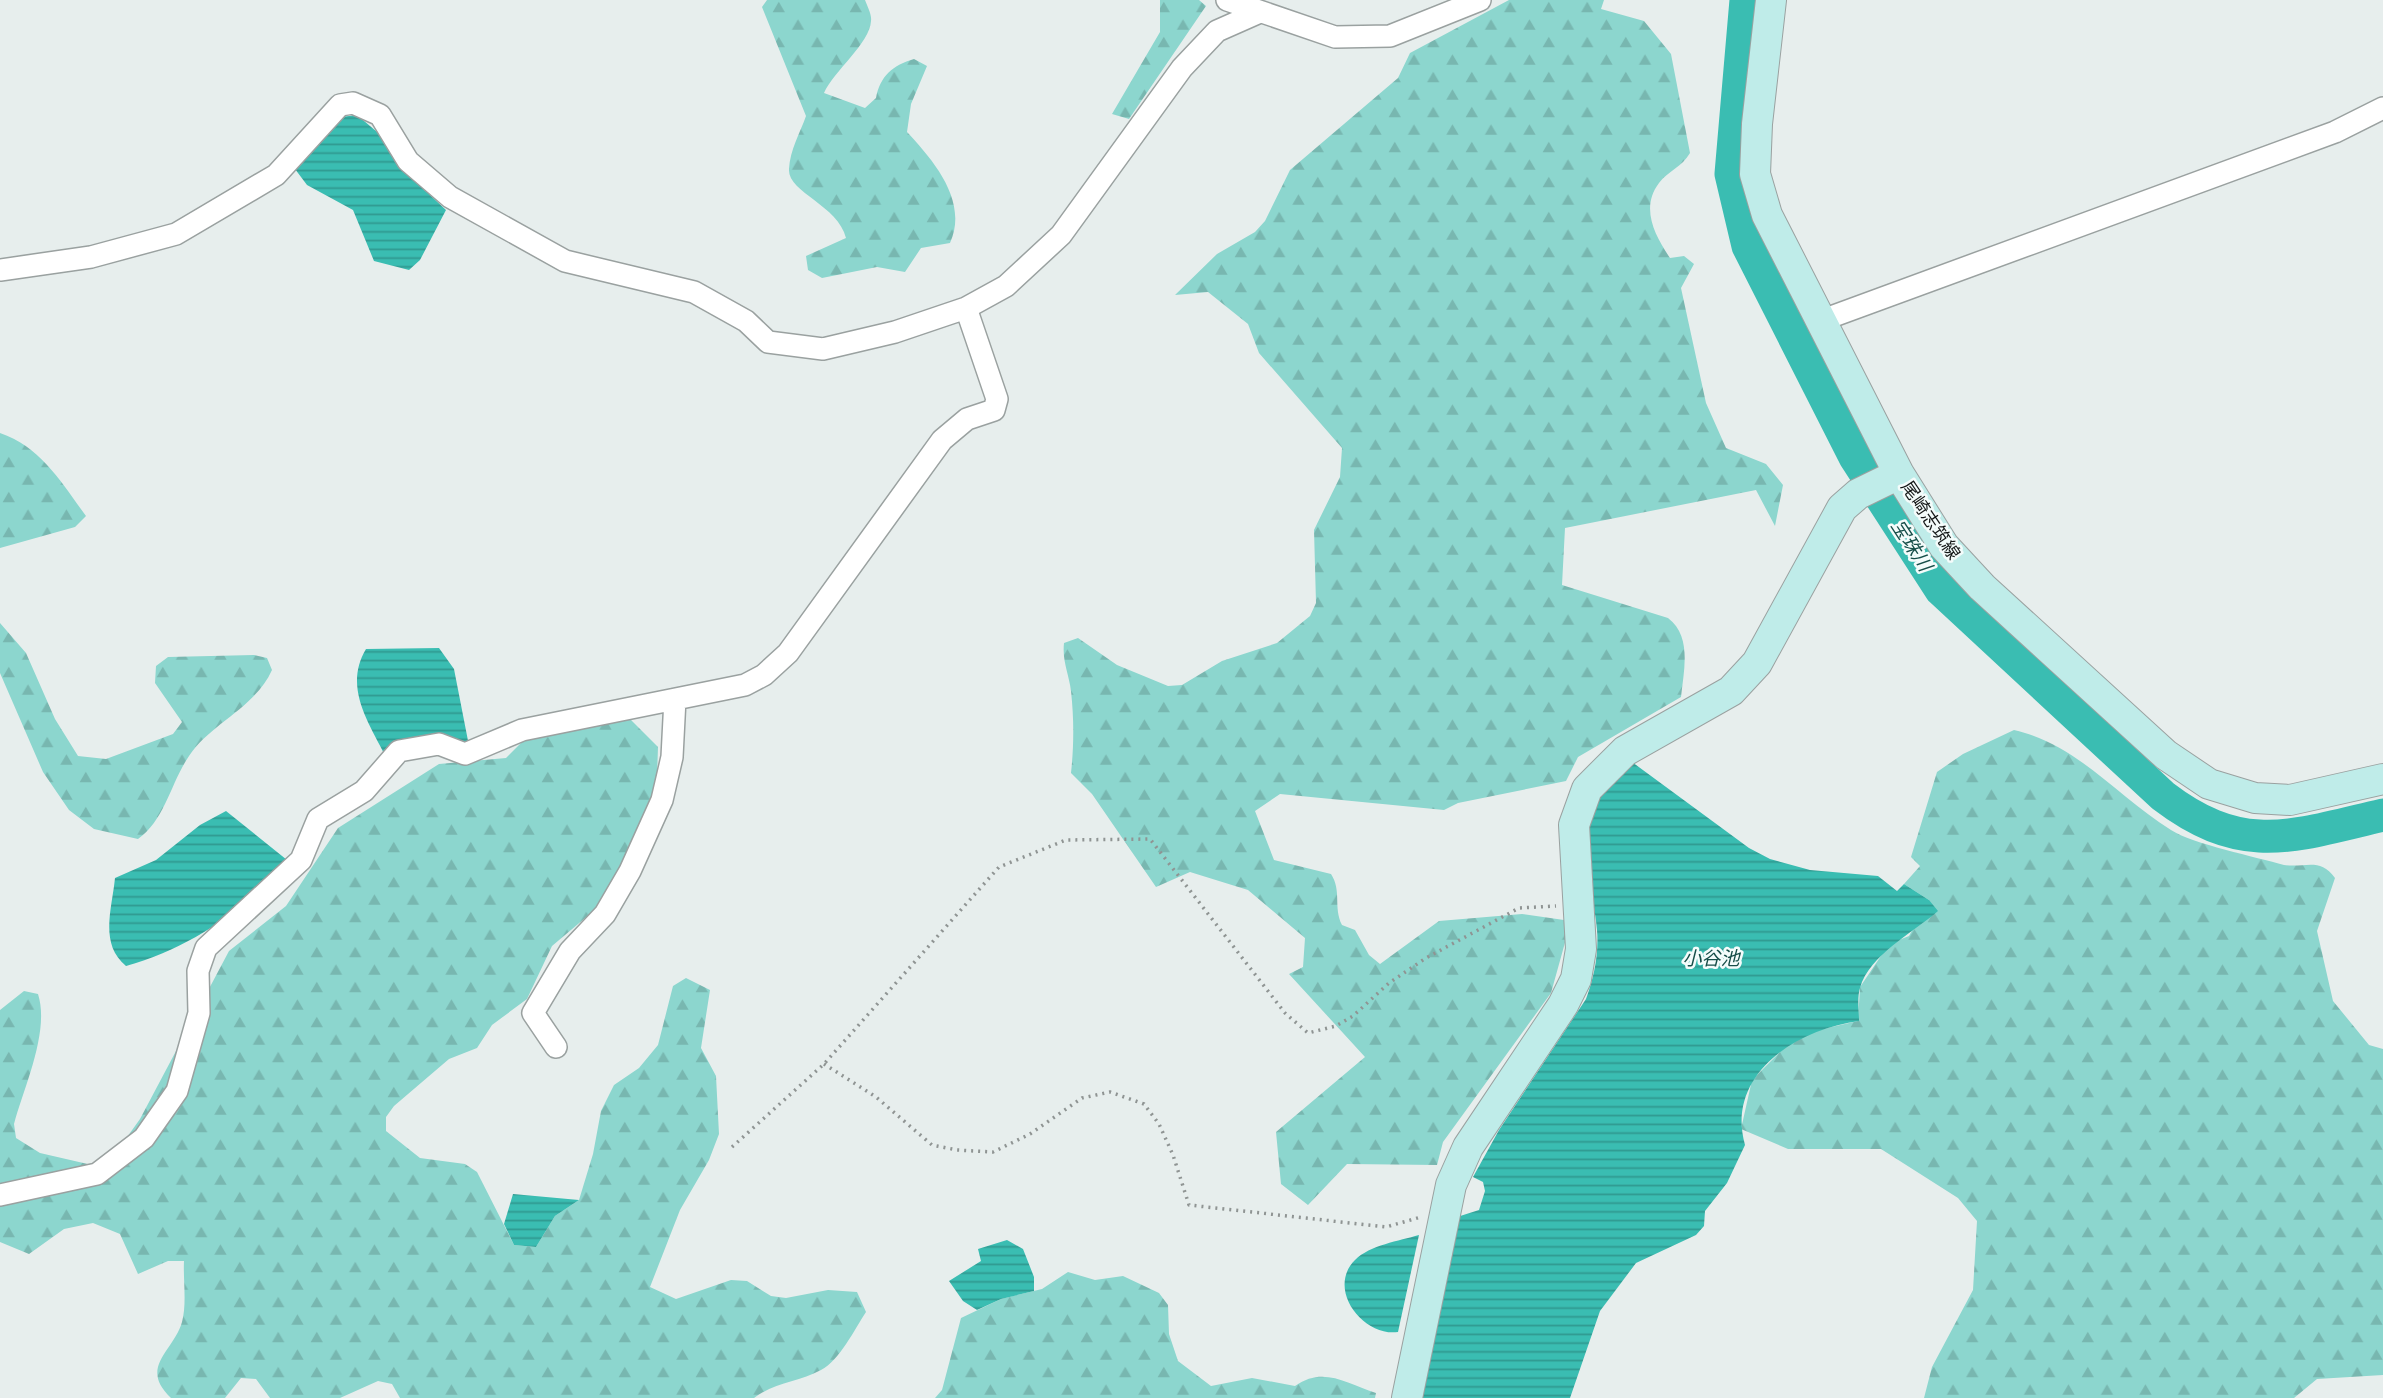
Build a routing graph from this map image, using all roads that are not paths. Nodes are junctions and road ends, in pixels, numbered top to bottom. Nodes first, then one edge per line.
1 (1227, 0) edge
2 (1480, 0) edge
3 (1771, 0) edge
4 (1260, 12) junction
5 (2382, 110) edge
6 (0, 270) edge
7 (966, 308) junction
8 (1820, 321) junction
9 (1894, 477) junction
10 (675, 699) junction
11 (2383, 779) edge
12 (556, 1047) dead end
13 (0, 1195) edge
14 (1407, 1398) edge

1 - 4 street
2 - 4 street
3 - 8 main road, 尾崎志筑線
4 - 7 street
5 - 8 street
6 - 7 street
7 - 10 street
8 - 9 main road, 尾崎志筑線
9 - 11 main road, 尾崎志筑線
9 - 14 main road
10 - 12 street
10 - 13 street

